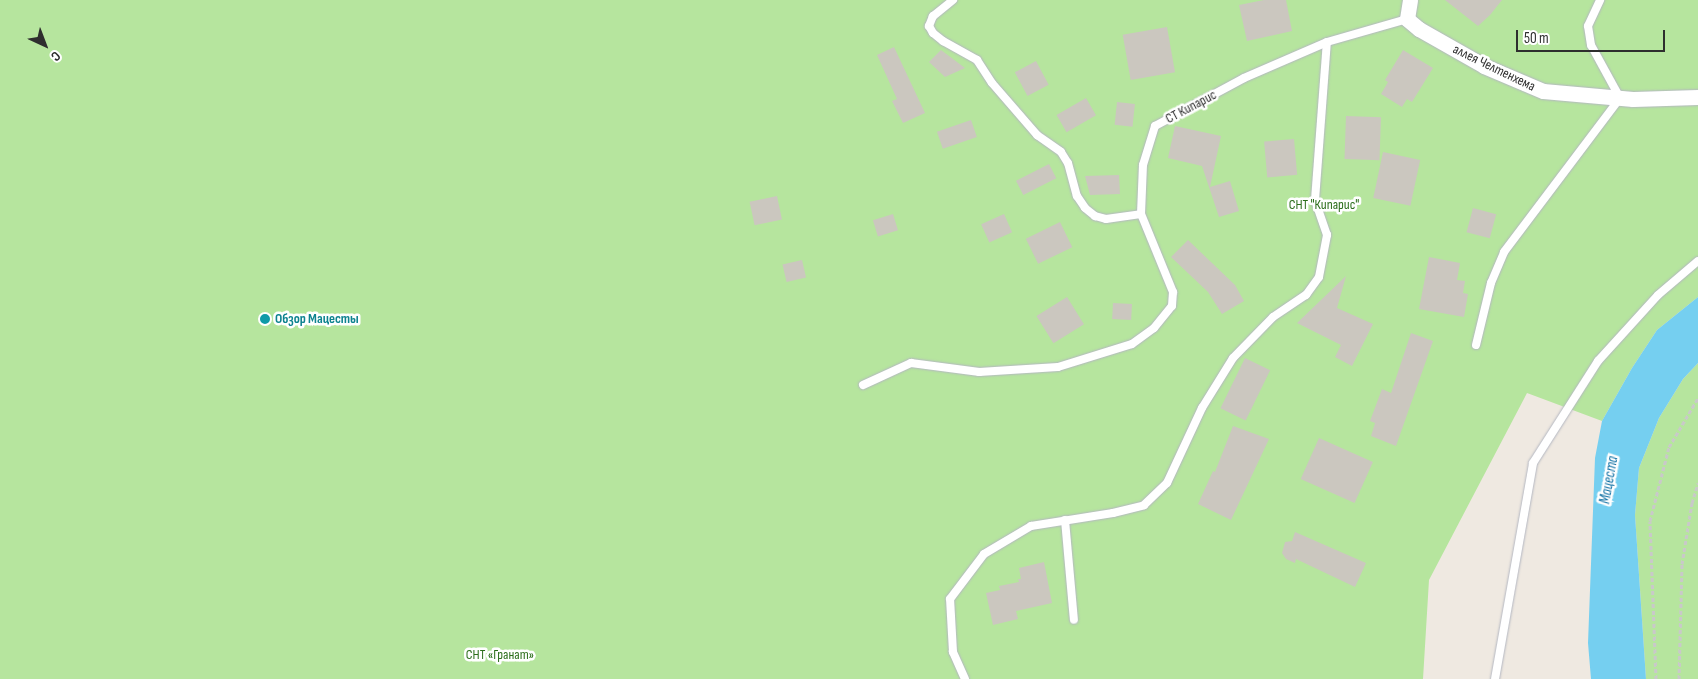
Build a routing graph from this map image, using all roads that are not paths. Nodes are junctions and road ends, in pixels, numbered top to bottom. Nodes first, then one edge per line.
1 (953, 0) edge
2 (1410, 0) edge
3 (1600, 0) edge
4 (1407, 20) junction
5 (1327, 42) junction
6 (1698, 97) edge
7 (1620, 98) junction
8 (1141, 214) junction
9 (1698, 261) edge
10 (1476, 345) dead end
11 (863, 385) dead end
12 (1065, 520) junction
13 (1074, 620) dead end
14 (965, 679) edge
15 (1495, 679) edge

1 - 8 lane
2 - 4 street
3 - 7 lane
4 - 5 lane, СТ Кипарис
4 - 7 street, аллея Челтенхема
5 - 8 lane, СТ Кипарис
5 - 12 lane
6 - 7 street, аллея Челтенхема
7 - 10 lane
8 - 11 lane
9 - 15 lane
12 - 13 lane
12 - 14 lane

